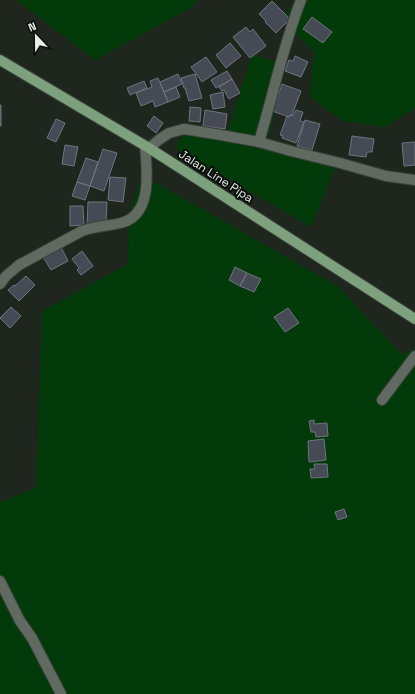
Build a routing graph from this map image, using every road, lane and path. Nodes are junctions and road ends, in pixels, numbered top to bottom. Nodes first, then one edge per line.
1 (301, 0) edge
2 (2, 63) edge
3 (259, 142) junction
4 (147, 147) junction
5 (415, 180) edge
6 (0, 284) edge
7 (415, 319) edge
8 (415, 356) edge
9 (382, 400) dead end
10 (0, 581) edge
11 (61, 694) edge

1 - 3 street
2 - 4 main road, Jalan Line Pipa
3 - 4 street
3 - 5 street
4 - 6 street
4 - 7 main road, Jalan Line Pipa
8 - 9 street
10 - 11 street

